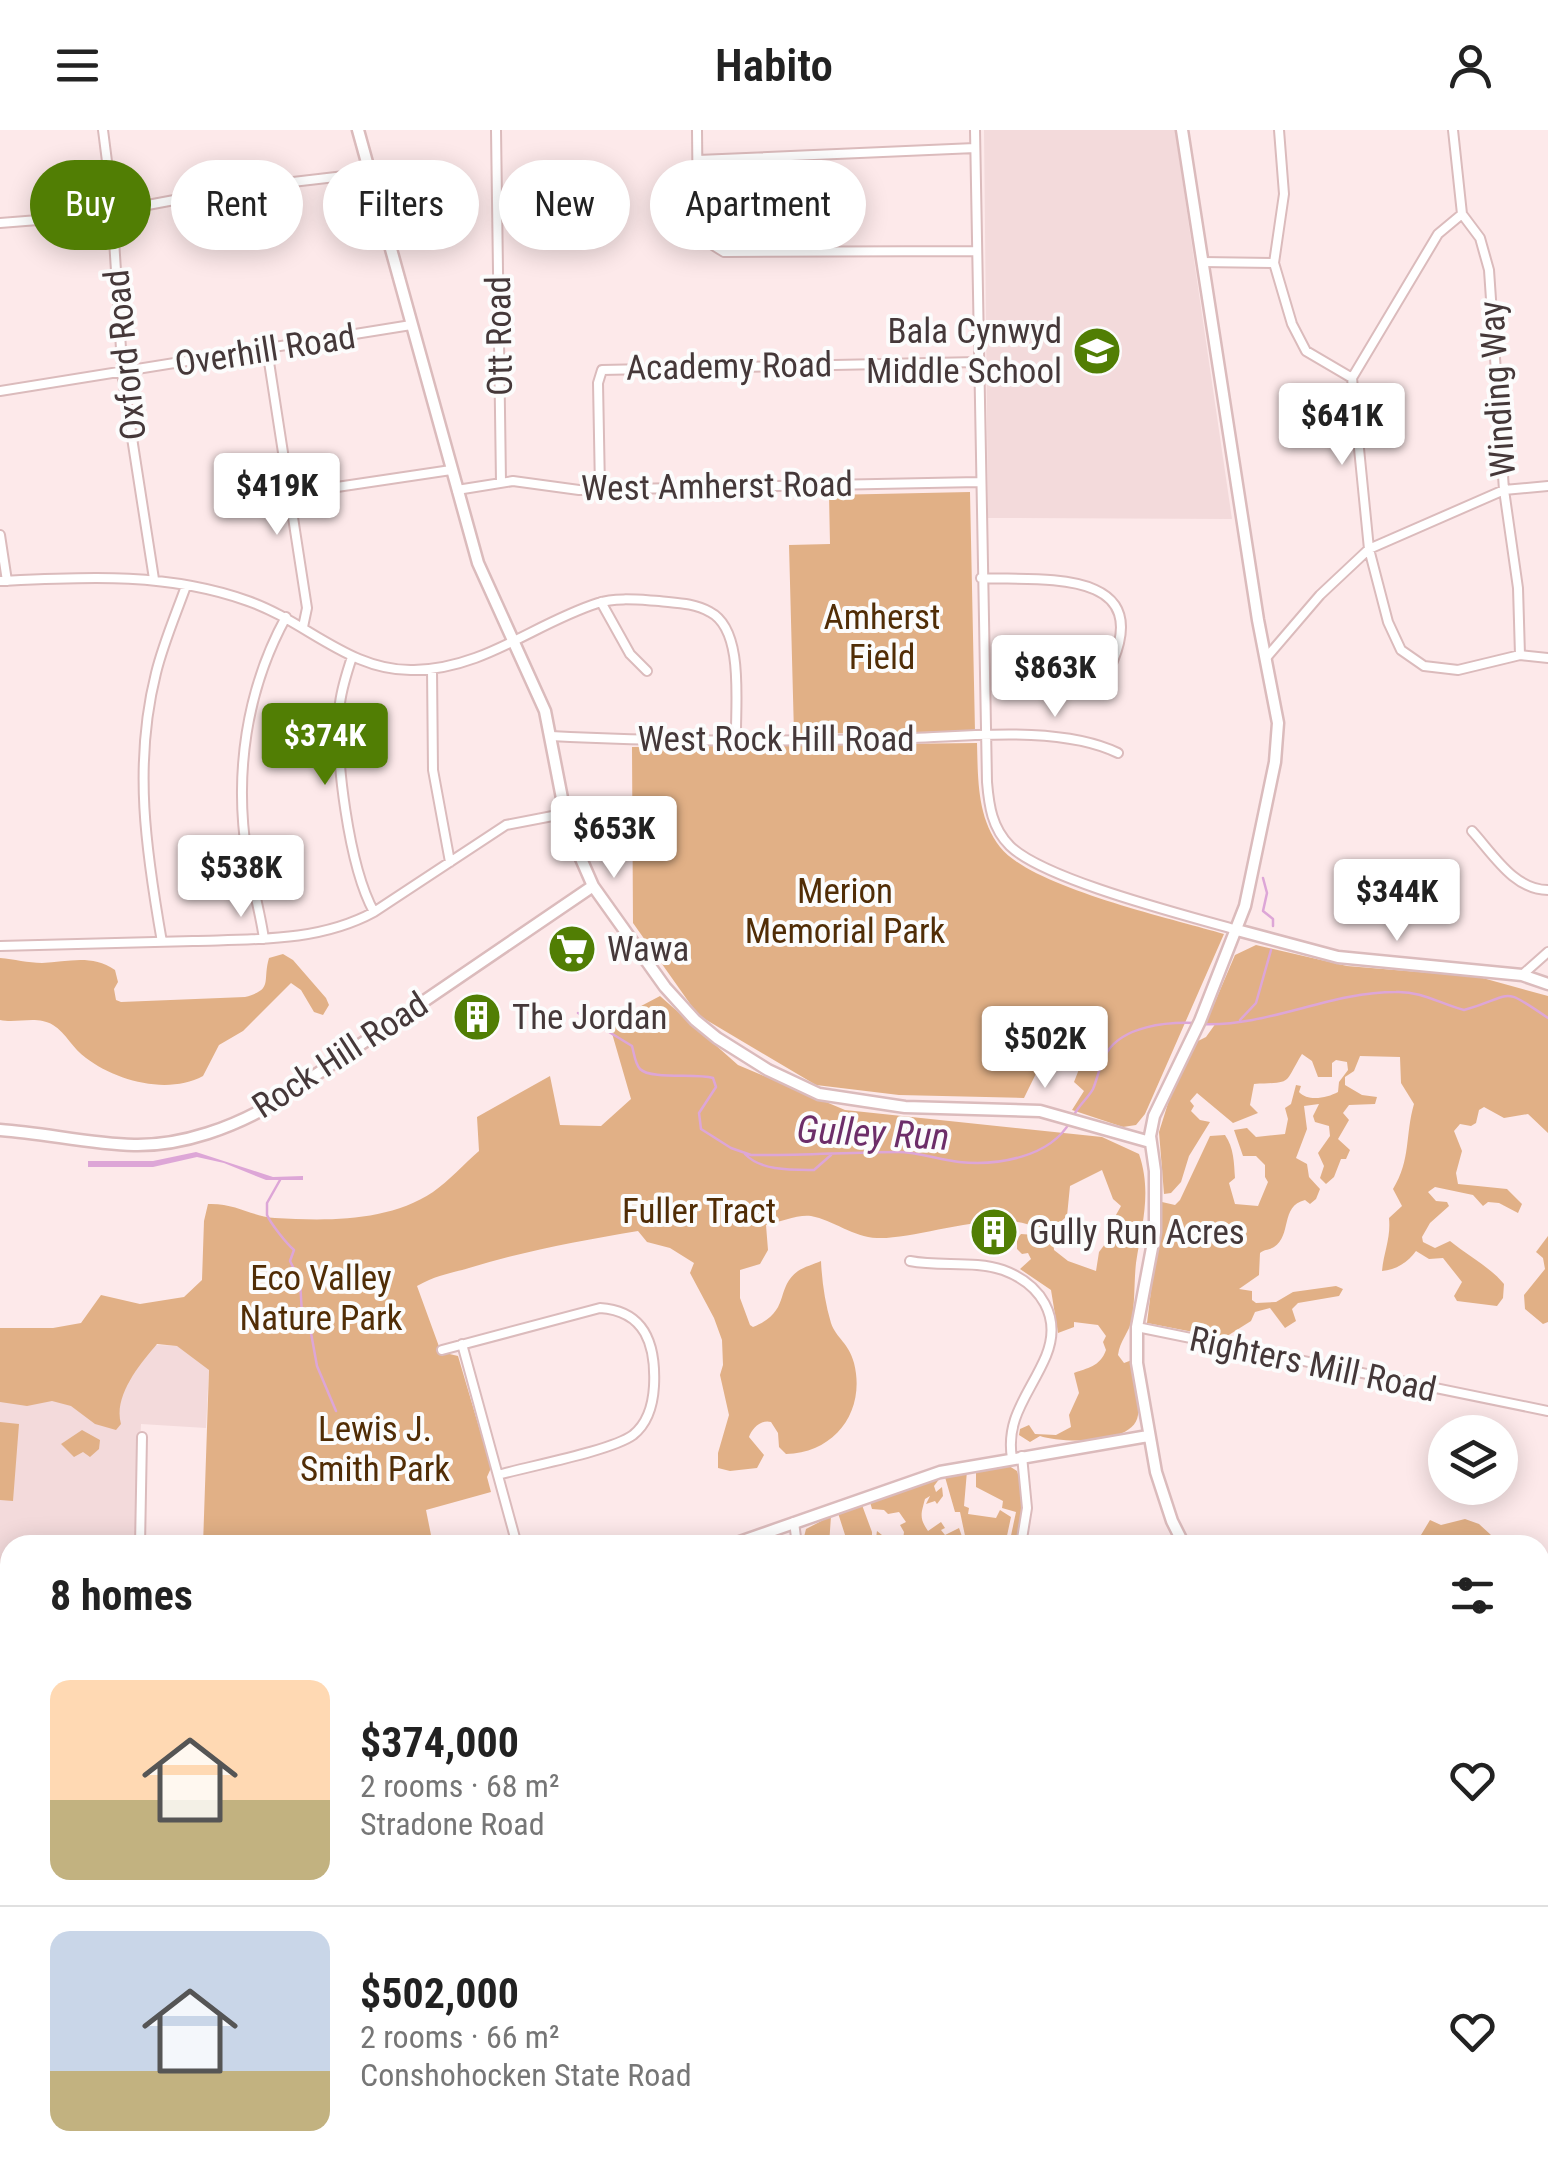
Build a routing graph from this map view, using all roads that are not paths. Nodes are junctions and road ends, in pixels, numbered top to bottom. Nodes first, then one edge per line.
1 (103, 130) edge
2 (358, 130) edge
3 (496, 130) edge
4 (697, 130) edge
5 (975, 130) edge
6 (1182, 130) edge
7 (1278, 130) edge
8 (1452, 130) edge
9 (975, 148) junction
10 (106, 160) edge
11 (366, 160) edge
12 (698, 160) joint
13 (323, 178) edge
14 (151, 205) edge
15 (1462, 214) junction
16 (30, 220) edge
17 (0, 223) edge
18 (114, 250) edge
19 (391, 250) edge
20 (721, 250) edge
21 (976, 252) junction
22 (1202, 262) junction
23 (1274, 263) junction
24 (411, 325) junction
25 (267, 350) junction
26 (978, 362) junction
27 (122, 372) junction
28 (1352, 378) junction
29 (0, 391) edge
30 (451, 470) junction
31 (501, 482) junction
32 (979, 482) junction
33 (1548, 486) edge
34 (600, 489) junction
35 (456, 490) junction
36 (1504, 490) junction
37 (290, 494) junction
38 (0, 535) edge
39 (1369, 549) junction
40 (981, 578) junction
41 (154, 580) junction
42 (4, 581) edge
43 (186, 586) junction
44 (601, 602) junction
45 (286, 617) junction
46 (303, 628) junction
47 (514, 642) junction
48 (1520, 656) junction
49 (352, 657) junction
50 (1266, 658) junction
51 (1548, 658) edge
52 (1112, 661) dead end
53 (432, 669) junction
54 (647, 670) dead end
55 (550, 736) junction
56 (986, 736) junction
57 (736, 740) junction
58 (1118, 753) dead end
59 (563, 814) junction
60 (1472, 831) dead end
61 (450, 862) junction
62 (594, 886) junction
63 (1548, 890) edge
64 (374, 912) junction
65 (1236, 930) junction
66 (264, 939) junction
67 (162, 942) junction
68 (0, 946) edge
69 (1548, 952) edge
70 (1522, 975) junction
71 (1548, 984) edge
72 (0, 1130) edge
73 (1150, 1142) junction
74 (910, 1262) dead end
75 (1137, 1327) junction
76 (462, 1344) junction
77 (442, 1350) dead end
78 (1548, 1412) edge
79 (1148, 1436) junction
80 (142, 1437) dead end
81 (1017, 1457) junction
82 (498, 1475) junction
83 (794, 1522) junction
84 (140, 1535) edge
85 (514, 1535) edge
86 (758, 1535) edge
87 (796, 1535) edge
88 (1023, 1535) edge
89 (1179, 1535) edge

1 - 10 street, Oxford Road
2 - 11 main road
3 - 31 street, Ott Road
4 - 12 street
5 - 9 street
6 - 22 main road
7 - 23 street
8 - 15 street, Winding Way
9 - 12 street
9 - 21 street
13 - 14 street
15 - 28 street
15 - 36 street, Winding Way
16 - 17 street
18 - 27 street, Oxford Road
19 - 24 main road
20 - 21 street
21 - 26 street
22 - 23 street
22 - 50 main road
23 - 28 street
24 - 25 street, Overhill Road
24 - 30 main road
25 - 27 street, Overhill Road
25 - 37 street
26 - 32 street
26 - 34 street, Academy Road
27 - 29 street, Overhill Road
27 - 41 street, Oxford Road
28 - 39 street
30 - 35 main road
30 - 37 street
31 - 34 street, West Amherst Road
31 - 35 street, West Amherst Road
32 - 34 street, West Amherst Road
32 - 40 street
33 - 36 street
35 - 47 main road
36 - 39 street
36 - 48 street, Winding Way
37 - 46 street
38 - 42 street
39 - 48 street
39 - 50 street
40 - 52 street
40 - 56 street
41 - 42 street
41 - 43 street
43 - 45 street
43 - 67 street
44 - 47 street
44 - 54 street
44 - 57 street
45 - 46 street
45 - 66 street
46 - 49 street
47 - 53 street
47 - 55 main road
48 - 51 street
49 - 53 street
49 - 64 street
50 - 65 main road
53 - 61 street
55 - 57 street, West Rock Hill Road
55 - 59 main road
56 - 57 street, West Rock Hill Road
56 - 58 street, West Rock Hill Road
56 - 65 street
59 - 61 street
59 - 62 main road
60 - 63 street
61 - 64 street
62 - 72 main road, Rock Hill Road
62 - 73 main road
64 - 66 street
65 - 70 main road
65 - 73 main road
66 - 67 street
67 - 68 street
69 - 70 street
70 - 71 main road
73 - 75 main road
74 - 81 street
75 - 78 street, Righters Mill Road
75 - 79 main road
76 - 77 street
76 - 82 street
76 - 82 street
79 - 81 main road
79 - 89 main road
80 - 84 street
81 - 83 main road
81 - 88 street
82 - 85 street
83 - 86 main road
83 - 87 street

